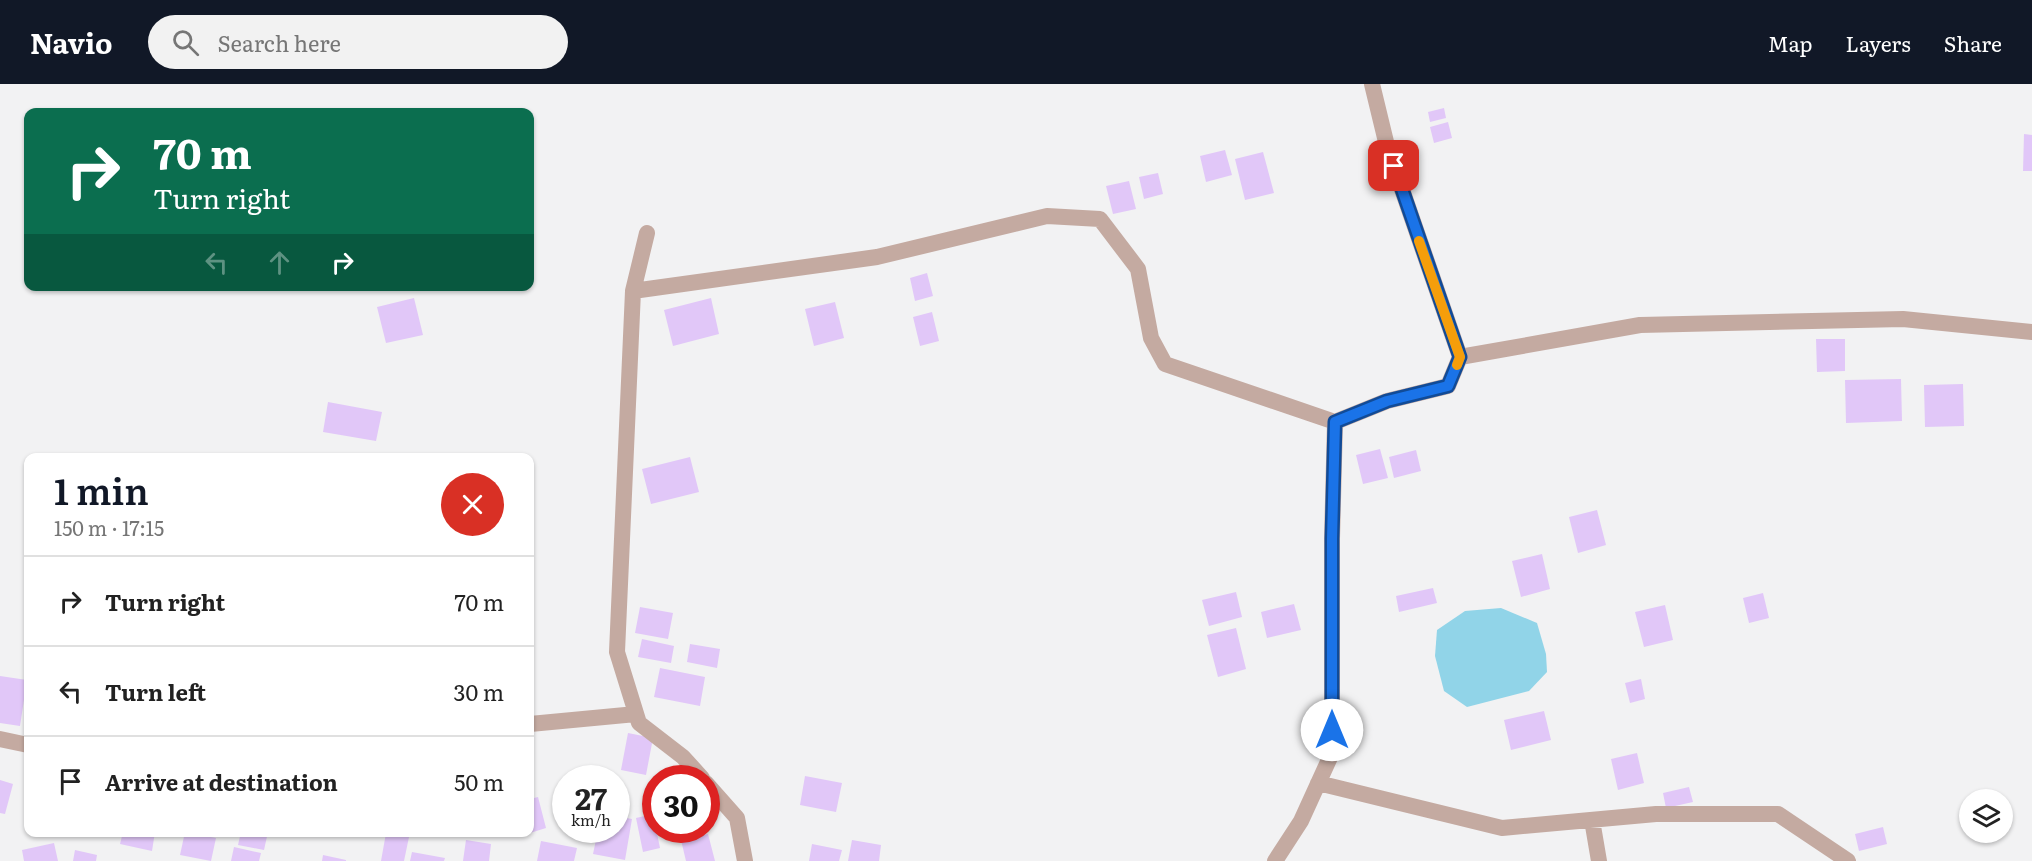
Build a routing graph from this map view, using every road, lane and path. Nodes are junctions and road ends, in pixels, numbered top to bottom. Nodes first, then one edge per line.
1 (1372, 84) edge
2 (647, 233) dead end
3 (633, 291) junction
4 (2032, 332) edge
5 (1460, 357) junction
6 (1335, 422) junction
7 (636, 714) junction
8 (534, 724) edge
9 (0, 739) edge
10 (24, 744) edge
11 (690, 765) edge
12 (1318, 783) junction
13 (720, 799) edge
14 (1592, 820) junction
15 (745, 861) edge
16 (1275, 861) edge
17 (1599, 861) edge
18 (1848, 861) edge

1 - 5 street
2 - 3 street
3 - 6 street
3 - 7 street
4 - 5 street
5 - 6 street
6 - 12 street
7 - 8 street
7 - 11 street
9 - 10 street
12 - 14 street
12 - 16 street
13 - 15 street
14 - 17 street
14 - 18 street

